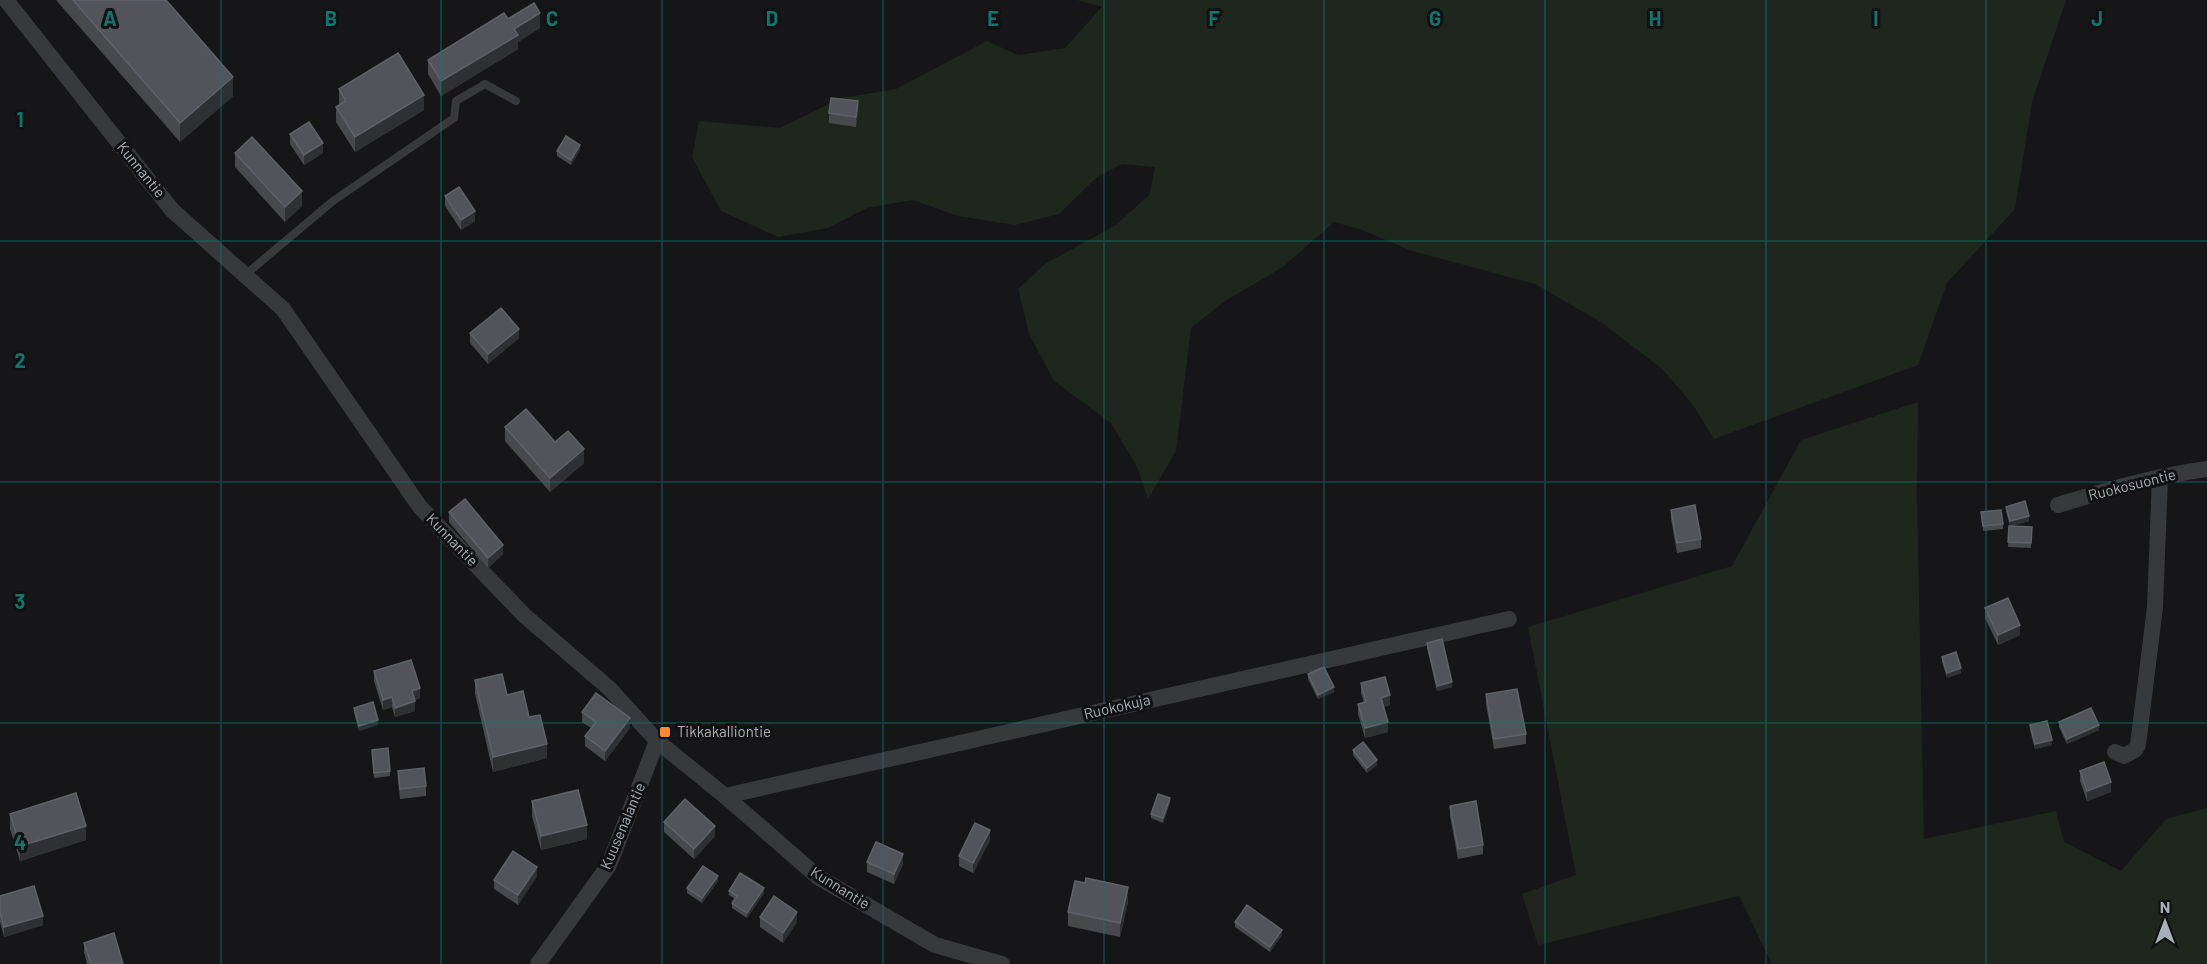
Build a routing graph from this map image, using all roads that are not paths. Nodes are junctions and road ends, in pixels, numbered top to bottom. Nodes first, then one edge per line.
1 (6, 0) edge
2 (516, 101) dead end
3 (245, 275) junction
4 (2207, 469) edge
5 (2160, 477) junction
6 (2058, 505) dead end
7 (1509, 619) dead end
8 (657, 741) junction
9 (2115, 752) dead end
10 (725, 796) junction
11 (538, 964) edge
12 (1002, 964) edge

1 - 3 street, Kunnantie
2 - 3 lane
3 - 8 street, Kunnantie
4 - 5 street, Ruokosuontie
5 - 6 street, Ruokosuontie
5 - 9 street
7 - 10 street, Ruokokuja
8 - 10 street, Kunnantie
8 - 11 street, Kuusenalantie
10 - 12 street, Kunnantie

